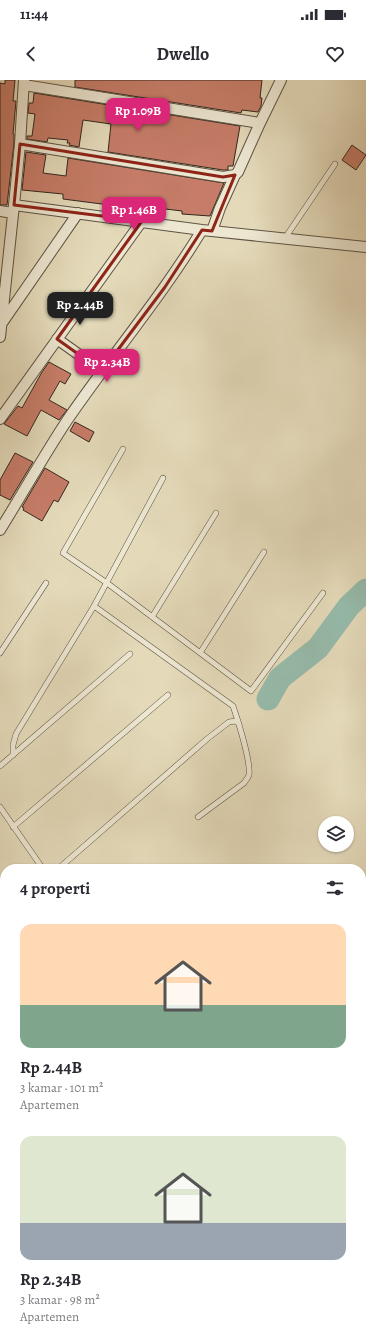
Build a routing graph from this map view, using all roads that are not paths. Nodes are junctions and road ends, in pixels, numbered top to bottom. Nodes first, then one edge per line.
1 (281, 80) edge
2 (24, 82) edge
3 (260, 123) junction
4 (20, 144) junction
5 (335, 164) dead end
6 (235, 175) junction
7 (14, 209) junction
8 (0, 211) edge
9 (78, 213) junction
10 (142, 221) junction
11 (207, 231) junction
12 (285, 238) junction
13 (366, 247) edge
14 (3, 269) edge
15 (1, 323) edge
16 (0, 337) edge
17 (57, 339) junction
18 (102, 371) junction
19 (0, 419) edge
20 (123, 449) dead end
21 (163, 478) dead end
22 (216, 513) dead end
23 (0, 530) edge
24 (264, 552) dead end
25 (46, 583) dead end
26 (107, 583) junction
27 (323, 593) dead end
28 (94, 606) junction
29 (152, 617) junction
30 (0, 653) edge
31 (130, 654) dead end
32 (200, 654) junction
33 (168, 695) dead end
34 (240, 725) junction
35 (13, 755) junction
36 (0, 766) edge
37 (0, 807) edge
38 (198, 817) dead end
39 (14, 827) junction
40 (40, 864) edge
41 (64, 864) edge

1 - 3 street
2 - 3 street
2 - 4 street
3 - 6 street
4 - 6 street
4 - 7 street
5 - 12 lane
6 - 11 street
7 - 8 street
7 - 9 street
7 - 14 street
9 - 10 street
9 - 15 street
10 - 11 street
10 - 17 street
11 - 12 street
11 - 18 street
12 - 13 street
14 - 15 street
15 - 16 street
17 - 18 street
17 - 19 street
18 - 23 street
20 - 26 lane
21 - 26 lane
22 - 29 lane
24 - 32 lane
25 - 30 lane
26 - 28 lane
26 - 29 lane
27 - 32 lane
28 - 34 lane
28 - 35 lane
29 - 32 lane
31 - 35 lane
33 - 39 lane
34 - 38 lane
34 - 41 lane
35 - 36 lane
37 - 39 lane
39 - 40 lane

